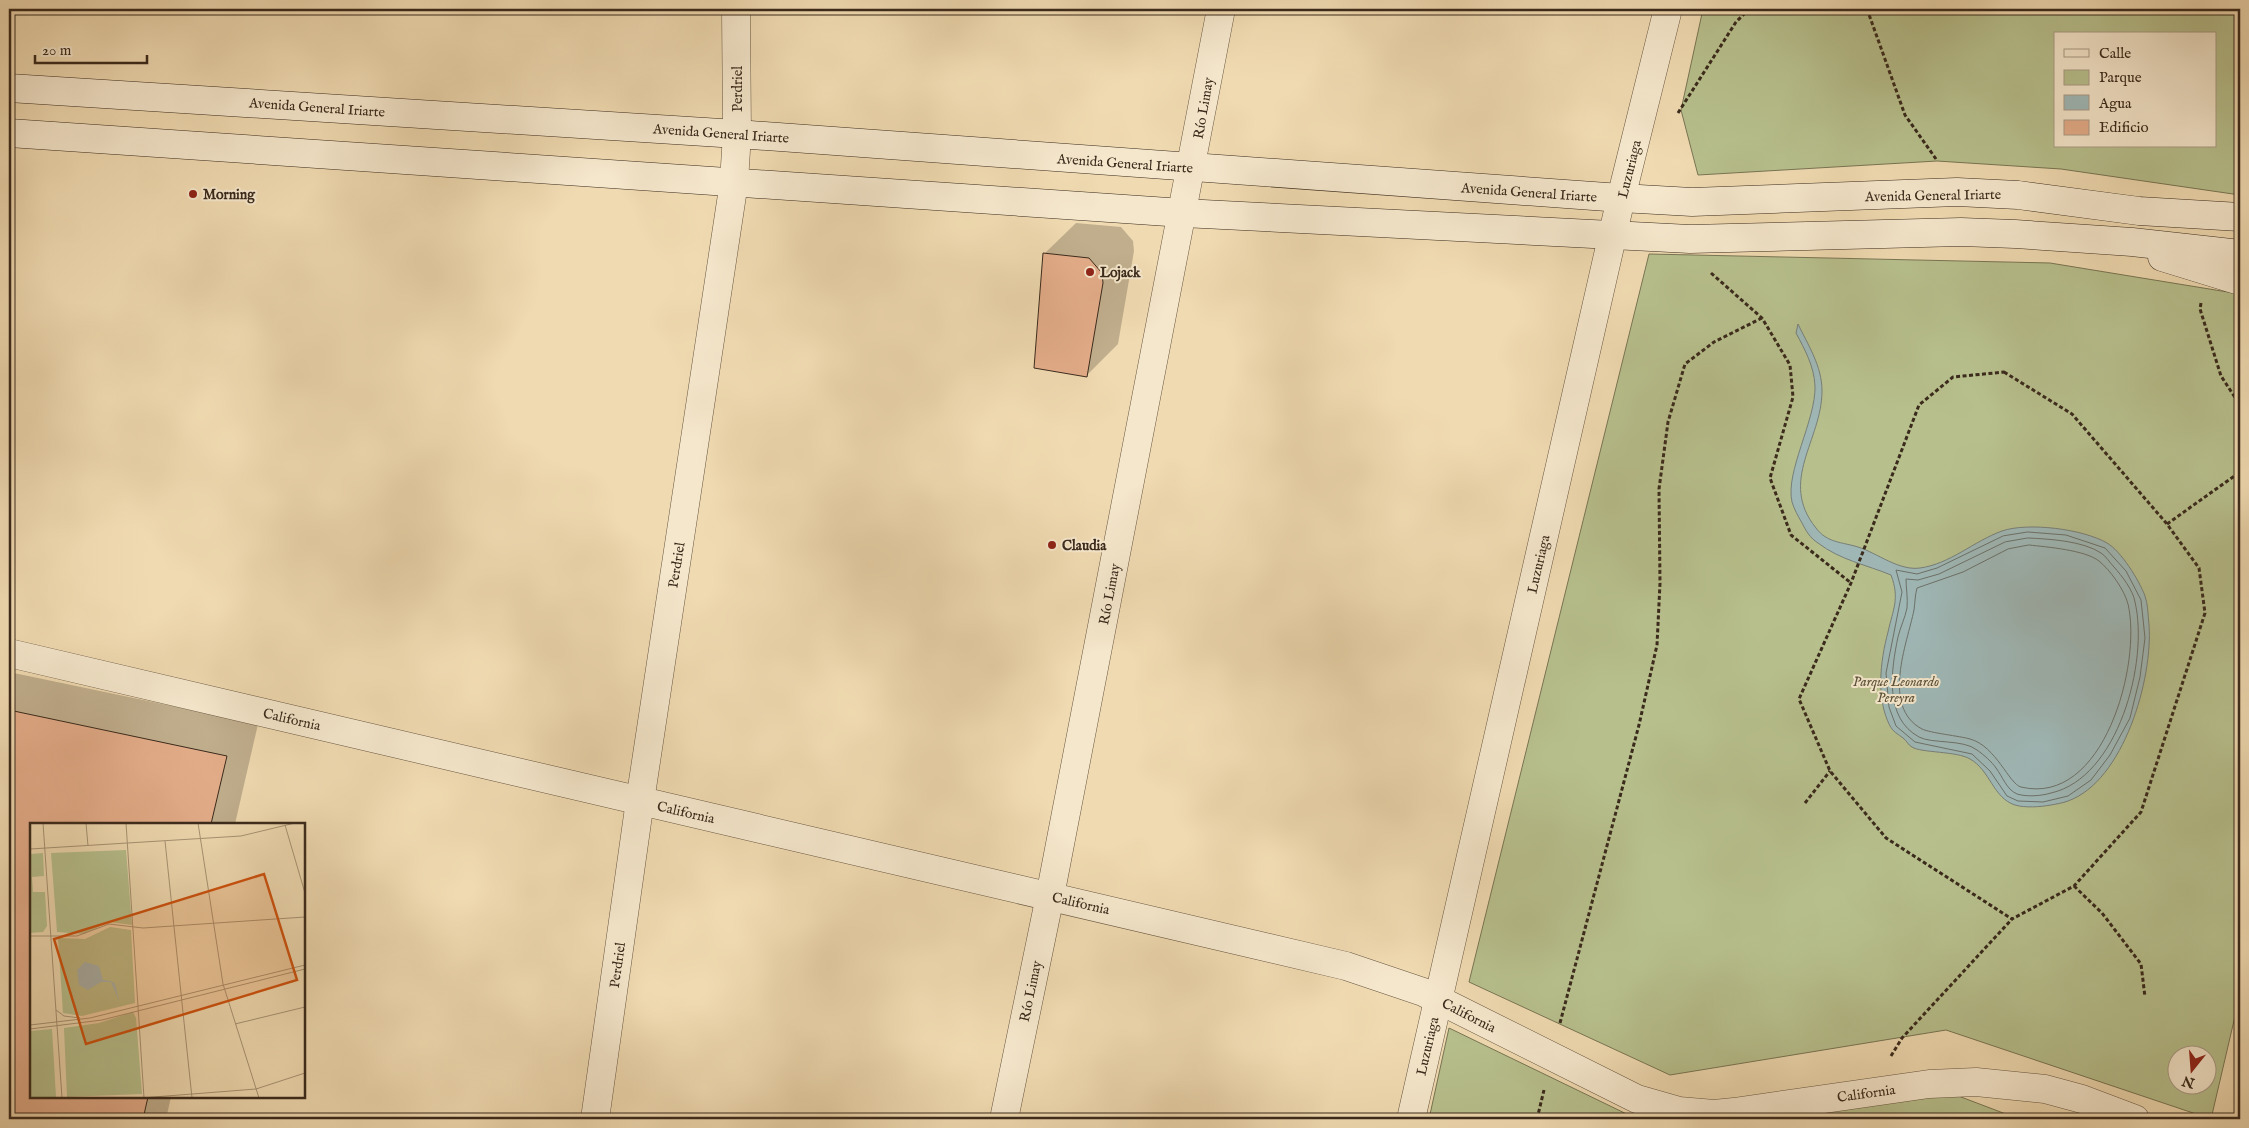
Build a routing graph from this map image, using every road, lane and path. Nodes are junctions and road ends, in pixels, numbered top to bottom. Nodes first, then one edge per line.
1 (736, 9) edge
2 (1221, 9) edge
3 (1668, 9) edge
4 (1749, 9) edge
5 (1867, 9) edge
6 (9, 88) edge
7 (1674, 117) dead end
8 (9, 133) edge
9 (737, 134) junction
10 (1192, 168) junction
11 (734, 182) junction
12 (1957, 192) junction
13 (1621, 198) junction
14 (1182, 213) junction
15 (2240, 218) edge
16 (1613, 236) junction
17 (2077, 237) junction
18 (1690, 239) junction
19 (2240, 254) edge
20 (2209, 271) junction
21 (2240, 281) edge
22 (1762, 318) junction
23 (2240, 405) edge
24 (2240, 472) edge
25 (2167, 524) junction
26 (1851, 582) junction
27 (9, 653) edge
28 (1830, 772) junction
29 (640, 801) junction
30 (1805, 803) dead end
31 (2074, 886) junction
32 (1050, 896) junction
33 (2012, 919) junction
34 (2145, 997) dead end
35 (1438, 999) junction
36 (1551, 1056) junction
37 (1871, 1093) junction
38 (595, 1119) edge
39 (1004, 1119) edge
40 (1410, 1119) edge
41 (1537, 1119) edge
42 (2135, 1119) edge

1 - 9 street, Perdriel
2 - 10 street, Río Limay
3 - 13 street, Luzuriaga
4 - 7 path
5 - 12 path
6 - 9 street, Avenida General Iriarte
8 - 11 street
9 - 10 street, Avenida General Iriarte
9 - 11 street, Perdriel
10 - 13 street, Avenida General Iriarte
10 - 14 street, Río Limay
11 - 14 street
11 - 29 street, Perdriel
12 - 13 street, Avenida General Iriarte
12 - 15 street, Avenida General Iriarte
13 - 16 street, Luzuriaga
14 - 16 street
14 - 32 street, Río Limay
16 - 18 street
16 - 35 street, Luzuriaga
17 - 18 street
17 - 19 street
17 - 20 street
18 - 22 path
20 - 21 street
20 - 23 path
22 - 26 path
22 - 36 path
24 - 25 path
25 - 26 path
25 - 31 path
26 - 28 path
27 - 29 street, California
28 - 30 path
28 - 33 path
29 - 32 street, California
29 - 38 street, Perdriel
31 - 33 path
31 - 34 path
32 - 35 street, California
32 - 39 street, Río Limay
33 - 37 path
35 - 36 street, California
35 - 40 street, Luzuriaga
36 - 37 street, California
36 - 41 path
37 - 42 street, California

